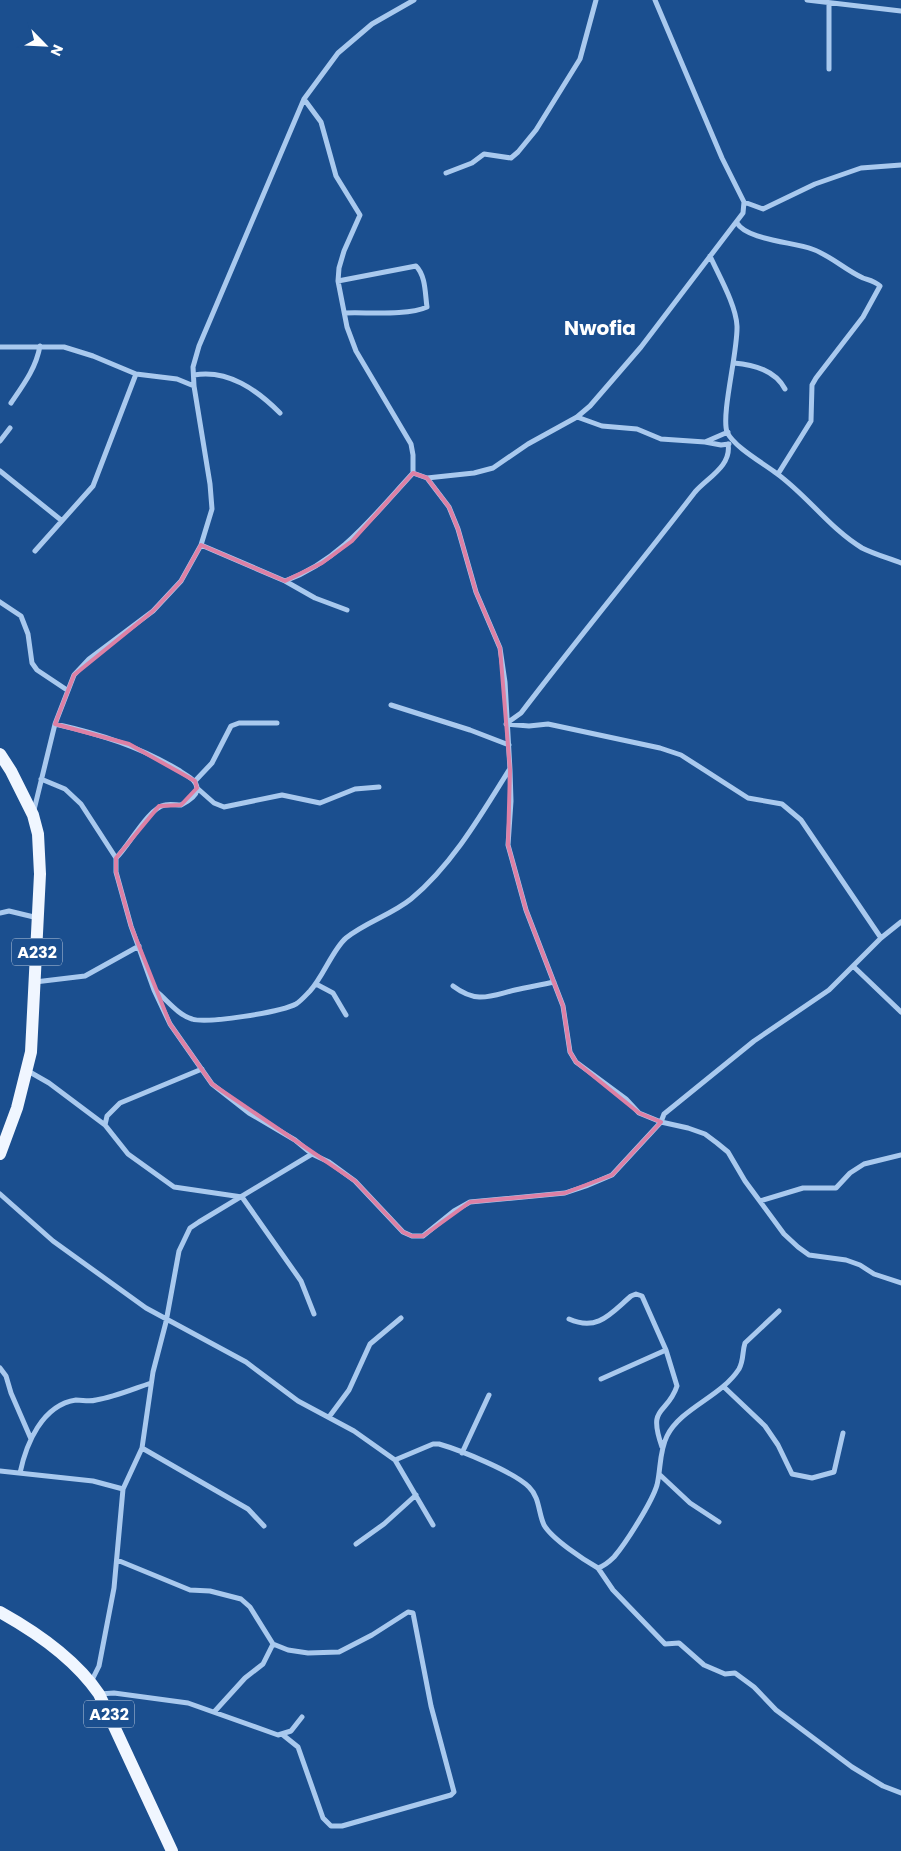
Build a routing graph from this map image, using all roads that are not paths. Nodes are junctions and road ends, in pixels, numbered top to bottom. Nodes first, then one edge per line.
1 (414, 0) edge
2 (596, 0) edge
3 (655, 0) edge
4 (807, 0) edge
5 (829, 3) junction
6 (901, 11) edge
7 (829, 69) dead end
8 (304, 99) junction
9 (901, 165) edge
10 (446, 173) dead end
11 (744, 202) junction
12 (737, 223) junction
13 (710, 256) junction
14 (338, 281) junction
15 (345, 313) junction
16 (40, 346) junction
17 (0, 347) edge
18 (734, 364) junction
19 (136, 374) junction
20 (194, 375) junction
21 (194, 386) junction
22 (785, 389) dead end
23 (11, 402) dead end
24 (280, 413) dead end
25 (577, 417) junction
26 (10, 428) dead end
27 (728, 432) junction
28 (0, 441) edge
29 (734, 441) junction
30 (705, 442) junction
31 (728, 444) junction
32 (0, 471) edge
33 (413, 473) junction
34 (778, 474) junction
35 (427, 478) junction
36 (61, 520) junction
37 (201, 545) junction
38 (35, 551) dead end
39 (901, 563) edge
40 (285, 581) junction
41 (0, 602) edge
42 (347, 610) dead end
43 (67, 690) junction
44 (391, 705) dead end
45 (277, 723) dead end
46 (55, 724) junction
47 (506, 724) junction
48 (509, 745) junction
49 (0, 754) edge
50 (510, 770) junction
51 (41, 780) junction
52 (194, 781) junction
53 (379, 787) dead end
54 (197, 788) junction
55 (33, 815) junction
56 (116, 858) junction
57 (0, 913) edge
58 (38, 918) junction
59 (901, 922) edge
60 (881, 938) junction
61 (139, 946) junction
62 (853, 966) junction
63 (36, 982) junction
64 (554, 982) junction
65 (316, 984) junction
66 (453, 986) dead end
67 (154, 990) junction
68 (901, 1012) edge
69 (346, 1015) dead end
70 (202, 1069) junction
71 (27, 1070) junction
72 (661, 1122) junction
73 (105, 1125) junction
74 (0, 1154) edge
75 (312, 1154) junction
76 (901, 1155) edge
77 (0, 1194) edge
78 (242, 1198) junction
79 (760, 1201) junction
80 (901, 1283) edge
81 (779, 1311) dead end
82 (314, 1314) dead end
83 (401, 1318) dead end
84 (569, 1320) dead end
85 (166, 1322) junction
86 (666, 1350) junction
87 (0, 1368) edge
88 (601, 1379) dead end
89 (151, 1383) junction
90 (724, 1386) junction
91 (489, 1395) dead end
92 (329, 1418) junction
93 (843, 1433) dead end
94 (30, 1439) junction
95 (142, 1448) junction
96 (662, 1448) junction
97 (462, 1453) junction
98 (395, 1460) junction
99 (0, 1471) edge
100 (20, 1473) junction
101 (659, 1474) junction
102 (123, 1489) junction
103 (416, 1495) junction
104 (719, 1522) dead end
105 (433, 1525) dead end
106 (264, 1526) dead end
107 (356, 1544) dead end
108 (116, 1560) junction
109 (598, 1568) junction
110 (0, 1612) edge
111 (273, 1644) junction
112 (91, 1682) junction
113 (99, 1694) junction
114 (216, 1711) junction
115 (302, 1717) dead end
116 (283, 1735) junction
117 (901, 1793) edge
118 (172, 1851) edge

1 - 8 street
2 - 10 street
3 - 11 street
4 - 5 street
5 - 6 street
5 - 7 street
8 - 14 street
8 - 20 street
9 - 11 street
11 - 12 street
12 - 13 street
12 - 34 street
13 - 18 street
13 - 25 street
14 - 15 street
14 - 15 street
15 - 33 street
16 - 17 street
16 - 19 street
16 - 23 street
18 - 22 street
18 - 27 street
19 - 21 street
19 - 36 street
20 - 21 street
20 - 24 street
21 - 37 street
25 - 30 street
25 - 35 street
26 - 28 street
27 - 29 street
27 - 30 street
29 - 31 street
29 - 34 street
30 - 31 street
31 - 47 street
32 - 36 street
33 - 35 street
33 - 40 street
34 - 39 street
35 - 47 street
36 - 38 street
37 - 40 street
37 - 43 street
40 - 42 street
41 - 43 street
43 - 46 street
44 - 48 street
45 - 52 street
46 - 51 street
46 - 52 street
47 - 48 street
47 - 60 street
48 - 50 street
49 - 55 main road, A232
50 - 64 street
50 - 65 street
51 - 55 street
51 - 56 street
52 - 54 street
53 - 54 street
54 - 56 street
55 - 58 main road, A232
56 - 61 street
57 - 58 street
58 - 63 main road, A232
59 - 60 street
60 - 62 street
61 - 63 street
61 - 67 street
62 - 68 street
62 - 72 street
63 - 71 main road, A232
64 - 66 street
64 - 72 street
65 - 67 street
65 - 69 street
67 - 70 street
70 - 73 street
70 - 75 street
71 - 73 street
71 - 74 main road, A232
72 - 75 street
72 - 79 street
73 - 78 street
75 - 78 street
76 - 79 street
77 - 85 street
78 - 82 street
78 - 85 street
79 - 80 street
81 - 90 street
83 - 92 street
84 - 86 street
85 - 89 street
85 - 92 street
86 - 88 street
86 - 96 street
87 - 94 street
89 - 94 street
89 - 95 street
90 - 93 street
90 - 96 street
91 - 97 street
92 - 98 street
94 - 100 street
95 - 102 street
95 - 106 street
96 - 101 street
97 - 98 street
97 - 109 street
98 - 103 street
99 - 100 street
100 - 102 street
101 - 104 street
101 - 109 street
102 - 108 street
103 - 105 street
103 - 107 street
108 - 111 street
108 - 112 street
109 - 117 street
110 - 112 main road, A232
111 - 114 street
111 - 116 street
112 - 113 main road, A232
113 - 114 street
113 - 118 main road, A232
114 - 116 street
115 - 116 street

